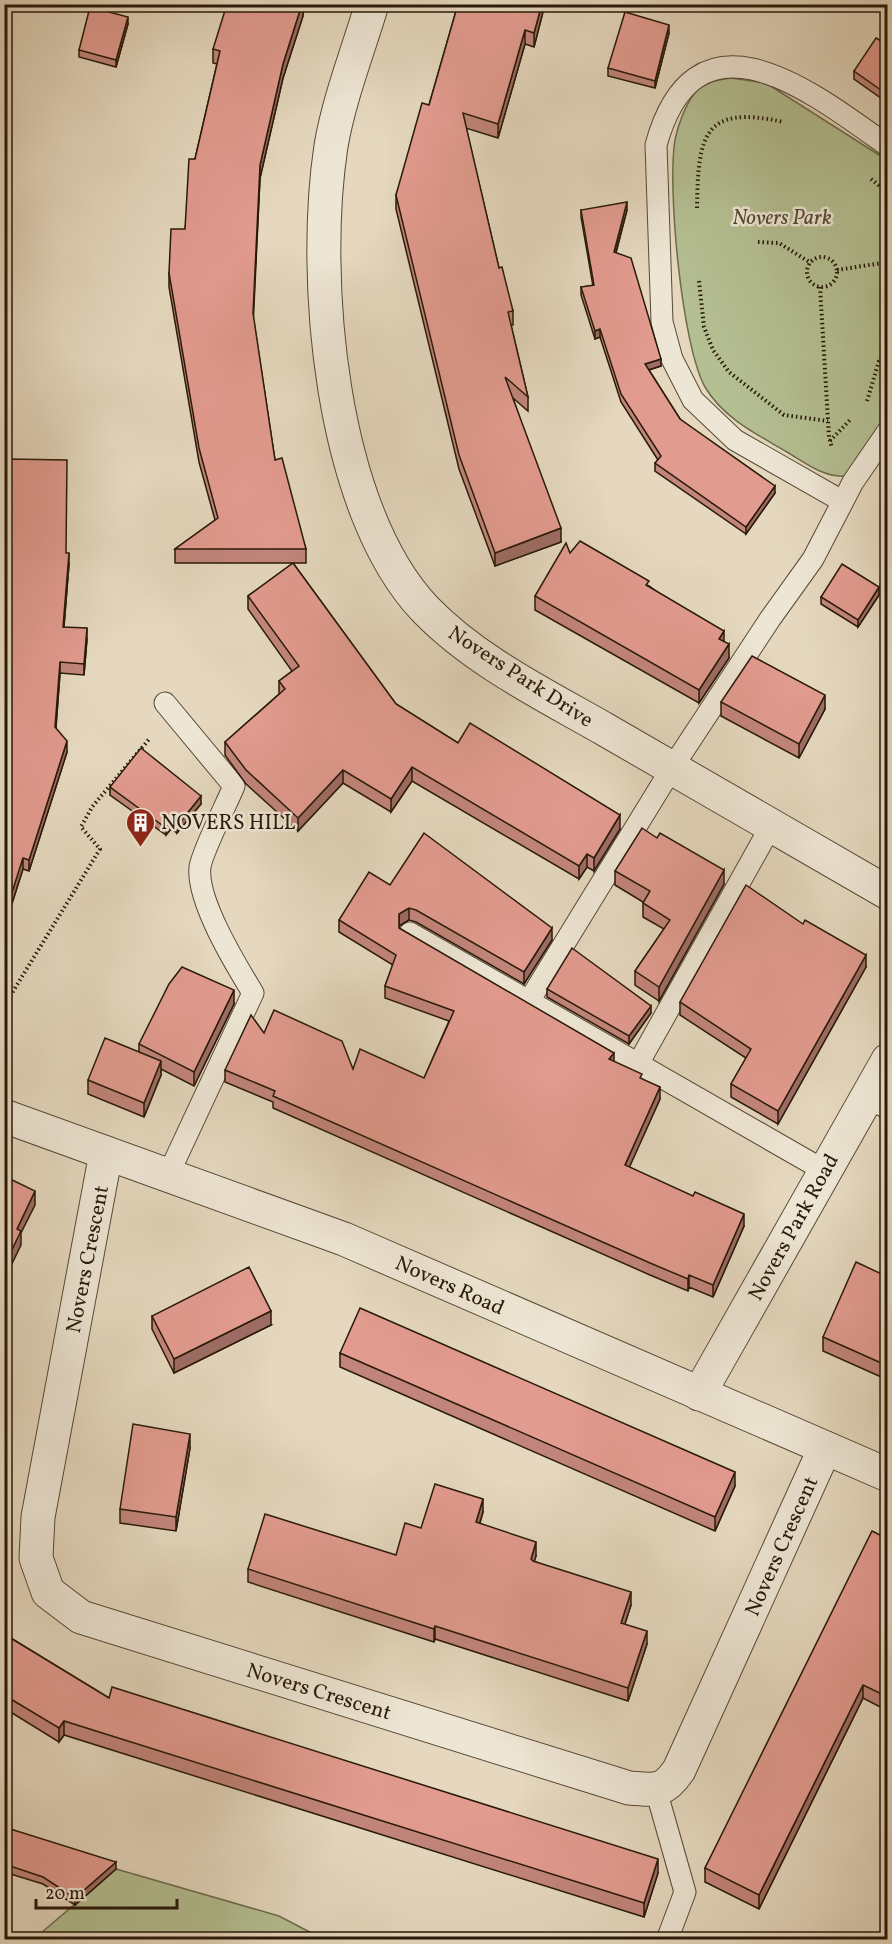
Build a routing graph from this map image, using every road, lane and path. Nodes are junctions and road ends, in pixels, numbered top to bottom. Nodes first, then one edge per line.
1 (372, 4) edge
2 (793, 125) dead end
3 (888, 146) edge
4 (863, 173) dead end
5 (888, 193) edge
6 (696, 215) dead end
7 (758, 243) dead end
8 (888, 262) edge
9 (811, 263) junction
10 (837, 270) junction
11 (699, 278) dead end
12 (820, 287) junction
13 (888, 349) edge
14 (864, 404) dead end
15 (857, 411) dead end
16 (828, 421) junction
17 (888, 431) edge
18 (830, 441) junction
19 (853, 482) junction
20 (842, 501) junction
21 (168, 708) joint
22 (672, 768) junction
23 (771, 826) junction
24 (888, 893) edge
25 (410, 933) edge
26 (529, 1001) junction
27 (4, 1013) edge
28 (888, 1060) edge
29 (638, 1064) junction
30 (877, 1103) edge
31 (4, 1116) edge
32 (106, 1153) junction
33 (825, 1171) junction
34 (168, 1174) junction
35 (699, 1394) junction
36 (825, 1448) junction
37 (888, 1475) edge
38 (656, 1790) junction
39 (667, 1940) edge

1 - 22 street, Novers Park Drive
2 - 6 path
3 - 20 lane
4 - 5 path
7 - 9 path
8 - 10 path
9 - 10 path
9 - 12 path
10 - 12 path
11 - 16 path
12 - 16 path
13 - 14 path
15 - 18 path
16 - 18 path
17 - 19 lane
18 - 19 path
19 - 20 lane
20 - 22 lane
21 - 27 path
21 - 34 lane
22 - 23 street, Novers Park Drive
22 - 26 lane
23 - 24 street, Novers Park Drive
23 - 29 lane
25 - 26 lane
26 - 29 lane
28 - 30 street, Novers Park Road
29 - 33 lane
30 - 33 street, Novers Park Road
31 - 32 street, Novers Road
32 - 34 street, Novers Road
32 - 38 street, Novers Crescent
33 - 35 street, Novers Park Road
34 - 35 street, Novers Road
35 - 36 street, Novers Road
36 - 37 street, Novers Road
36 - 38 street, Novers Crescent
38 - 39 lane

